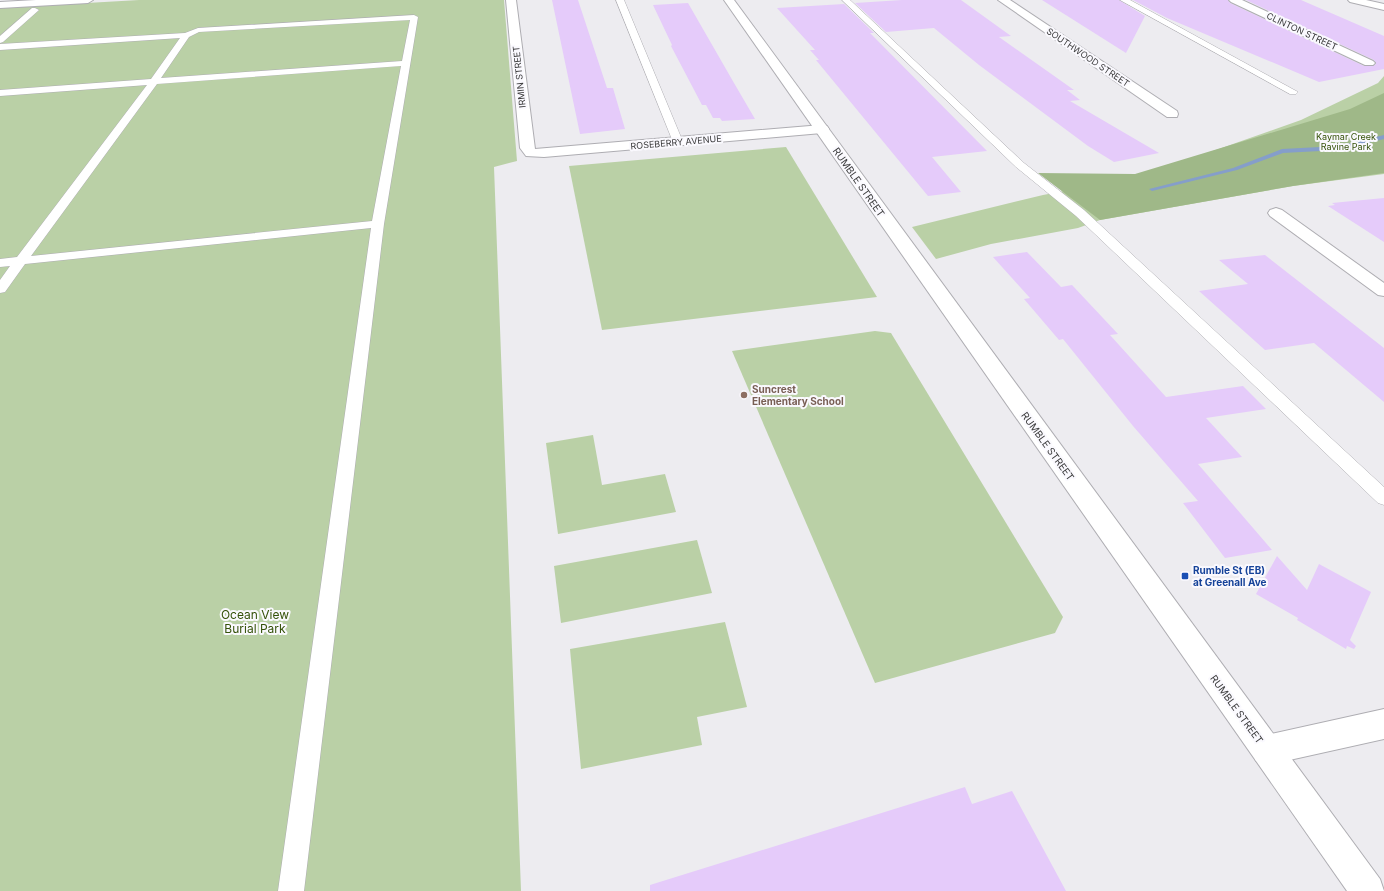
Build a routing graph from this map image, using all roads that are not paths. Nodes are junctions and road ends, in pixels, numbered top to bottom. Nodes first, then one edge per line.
1 (88, 0) edge
2 (511, 0) edge
3 (620, 0) edge
4 (729, 0) edge
5 (846, 0) edge
6 (1003, 0) edge
7 (1124, 0) edge
8 (1234, 0) edge
9 (1353, 0) edge
10 (0, 5) edge
11 (1384, 8) edge
12 (35, 10) dead end
13 (186, 35) junction
14 (0, 40) edge
15 (0, 47) edge
16 (406, 63) junction
17 (1369, 63) dead end
18 (154, 82) junction
19 (0, 92) edge
20 (1293, 92) dead end
21 (1172, 114) dead end
22 (822, 130) junction
23 (678, 142) junction
24 (531, 153) joint
25 (1276, 213) dead end
26 (378, 224) junction
27 (21, 260) junction
28 (0, 262) edge
29 (1384, 276) edge
30 (1367, 279) junction
31 (0, 289) edge
32 (1384, 291) edge
33 (1384, 498) edge
34 (1384, 724) edge
35 (1266, 750) junction
36 (292, 891) edge
37 (1368, 891) edge

1 - 10 street
2 - 24 street, IRMIN STREET
3 - 23 lane
4 - 22 street, RUMBLE STREET
5 - 33 lane
6 - 21 street, SOUTHWOOD STREET
7 - 20 lane
8 - 17 street, CLINTON STREET
9 - 11 street
12 - 14 lane
13 - 15 lane
13 - 16 lane
13 - 18 lane
16 - 18 lane
16 - 26 lane
18 - 19 lane
18 - 27 lane
22 - 23 street, ROSEBERRY AVENUE
22 - 35 street, RUMBLE STREET
23 - 24 street, ROSEBERRY AVENUE
25 - 30 street
26 - 27 lane
26 - 36 lane
27 - 28 lane
27 - 31 lane
29 - 30 street
30 - 32 street
34 - 35 street
35 - 37 street, RUMBLE STREET

